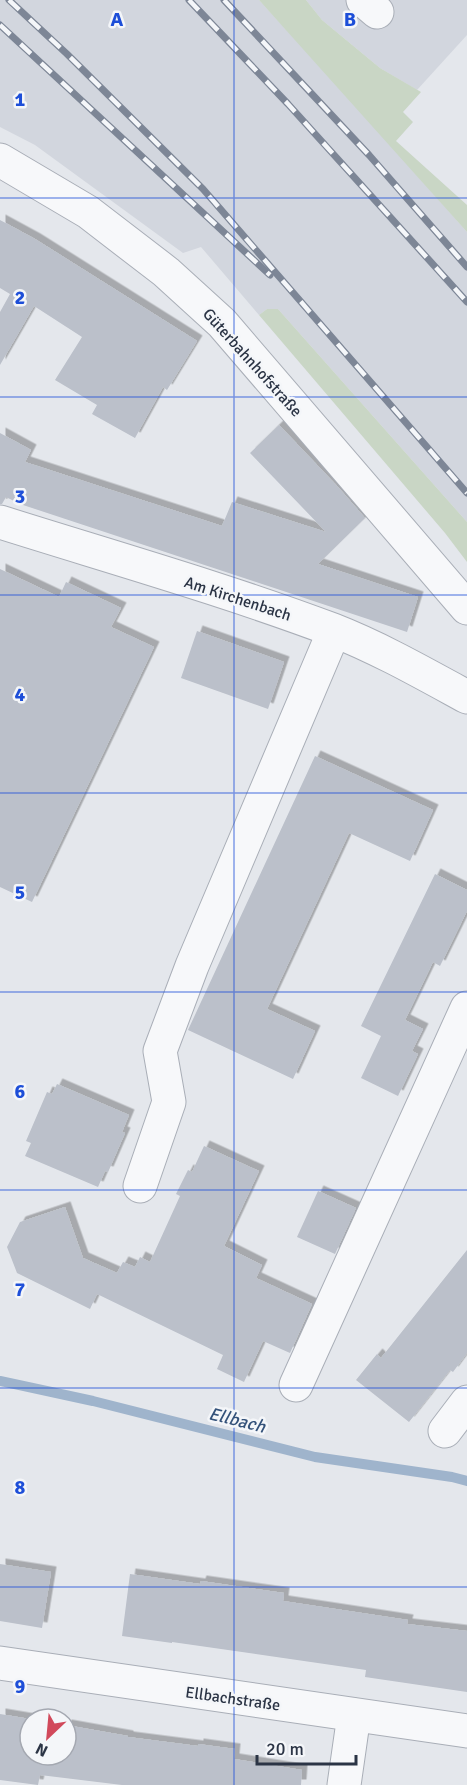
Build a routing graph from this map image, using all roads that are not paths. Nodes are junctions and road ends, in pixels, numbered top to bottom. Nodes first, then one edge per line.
1 (0, 160) edge
2 (0, 522) edge
3 (467, 608) edge
4 (334, 631) junction
5 (467, 697) edge
6 (467, 1008) edge
7 (140, 1186) dead end
8 (296, 1385) dead end
9 (467, 1402) edge
10 (445, 1431) dead end
11 (0, 1663) edge
12 (354, 1715) junction
13 (467, 1731) edge
14 (344, 1785) edge

1 - 3 street, Güterbahnhofstraße
2 - 4 street, Am Kirchenbach
4 - 5 street, Am Kirchenbach
4 - 7 street
6 - 8 street
9 - 10 street
11 - 12 street, Ellbachstraße
12 - 13 street, Ellbachstraße
12 - 14 street

